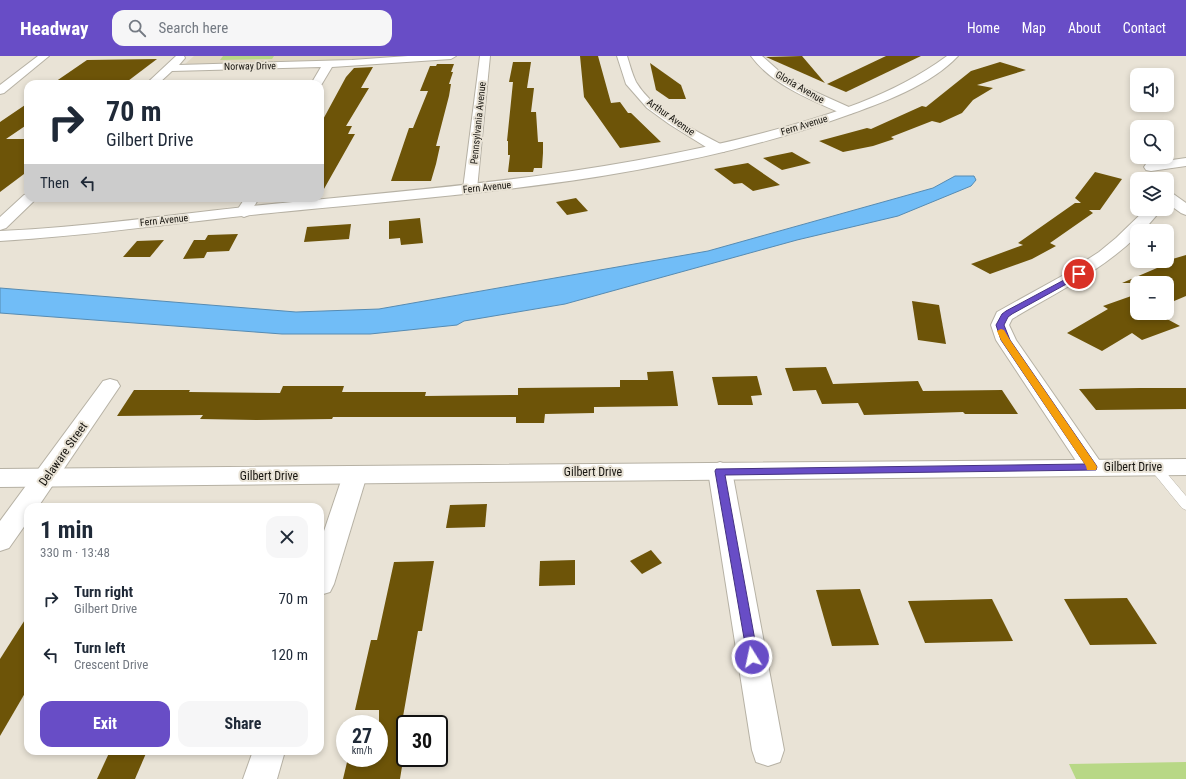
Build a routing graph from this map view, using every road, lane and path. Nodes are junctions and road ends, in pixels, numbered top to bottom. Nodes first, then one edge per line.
1 (44, 56) edge
2 (183, 56) edge
3 (451, 56) edge
4 (485, 56) edge
5 (622, 56) edge
6 (756, 56) edge
7 (953, 56) edge
8 (328, 64) junction
9 (170, 68) junction
10 (156, 80) edge
11 (319, 80) edge
12 (0, 91) edge
13 (847, 111) junction
14 (719, 148) junction
15 (1186, 162) edge
16 (1151, 168) edge
17 (470, 189) junction
18 (25, 202) edge
19 (250, 202) edge
20 (244, 212) junction
21 (1148, 216) edge
22 (0, 225) edge
23 (0, 236) edge
24 (110, 386) dead end
25 (1186, 466) edge
26 (1092, 467) junction
27 (1155, 467) junction
28 (720, 471) junction
29 (355, 475) junction
30 (47, 477) junction
31 (0, 478) edge
32 (28, 503) edge
33 (1186, 505) edge
34 (24, 508) edge
35 (0, 541) edge
36 (324, 572) edge
37 (768, 750) dead end
38 (268, 755) edge
39 (260, 779) edge

1 - 12 street
2 - 9 street
3 - 8 street, Norway Drive
4 - 17 street, Pennsylvania Avenue
5 - 14 street, Arthur Avenue
6 - 13 street, Gloria Avenue
7 - 13 street, Fern Avenue
8 - 9 street, Norway Drive
8 - 11 street
9 - 10 street
13 - 14 street, Fern Avenue
14 - 17 street, Fern Avenue
15 - 16 street
17 - 20 street, Fern Avenue
18 - 22 street
19 - 20 street
20 - 23 street, Fern Avenue
21 - 26 street
24 - 30 street, Delaware Street
25 - 27 street, Gilbert Drive
26 - 27 street, Gilbert Drive
26 - 28 street, Gilbert Drive
27 - 33 lane
28 - 29 street, Gilbert Drive
28 - 37 street
29 - 30 street, Gilbert Drive
29 - 36 street
30 - 31 street, Gilbert Drive
30 - 32 street, Delaware Street
34 - 35 street, Delaware Street
38 - 39 street

